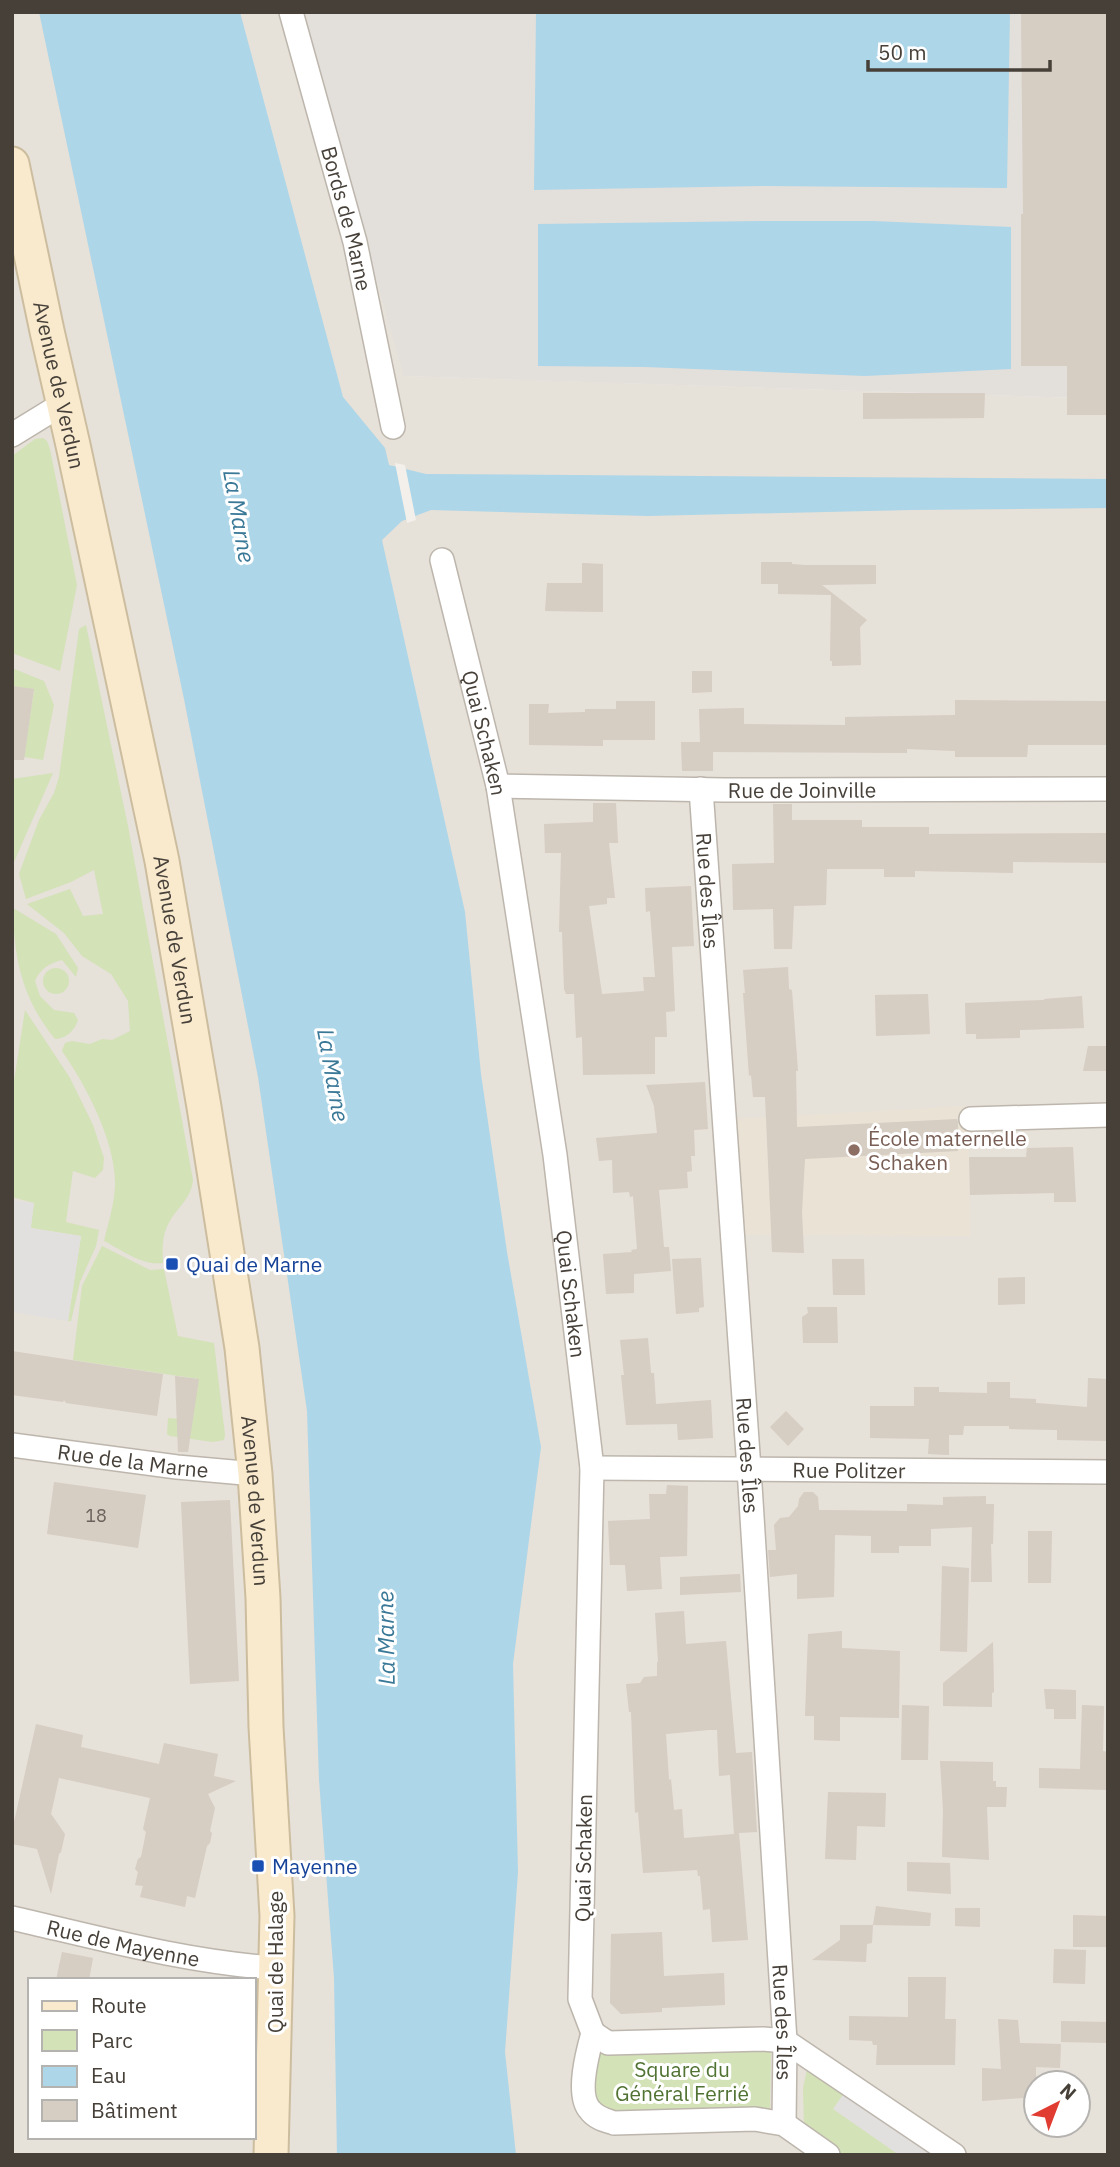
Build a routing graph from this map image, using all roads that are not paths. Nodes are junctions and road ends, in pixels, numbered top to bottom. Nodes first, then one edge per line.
1 (291, 12) edge
2 (12, 164) edge
3 (64, 403) junction
4 (393, 427) dead end
5 (12, 435) edge
6 (442, 561) dead end
7 (498, 786) junction
8 (701, 789) junction
9 (1108, 789) edge
10 (1108, 1115) edge
11 (971, 1119) dead end
12 (12, 1445) edge
13 (592, 1468) junction
14 (749, 1469) junction
15 (1108, 1472) edge
16 (255, 1474) junction
17 (266, 1727) joint
18 (12, 1918) edge
19 (275, 1968) junction
20 (593, 2033) junction
21 (785, 2041) junction
22 (784, 2124) junction
23 (271, 2155) edge
24 (828, 2155) edge
25 (954, 2155) edge

1 - 4 street, Bords de Marne
2 - 3 street, Avenue de Verdun
3 - 5 street
3 - 16 street, Avenue de Verdun
6 - 7 street, Quai Schaken
7 - 8 street, Rue de Joinville
7 - 13 street, Quai Schaken
8 - 9 street, Rue de Joinville
8 - 14 street, Rue des Îles
10 - 11 street
12 - 16 street, Rue de la Marne
13 - 14 street, Rue Politzer
13 - 20 street, Quai Schaken
14 - 15 street, Rue Politzer
14 - 21 street, Rue des Îles
16 - 17 street, Avenue de Verdun
17 - 19 street, Quai de Halage
18 - 19 street, Rue de Mayenne
19 - 23 street, Quai de Halage
20 - 21 street
20 - 22 street
21 - 22 street, Rue des Îles
21 - 25 street
22 - 24 street

